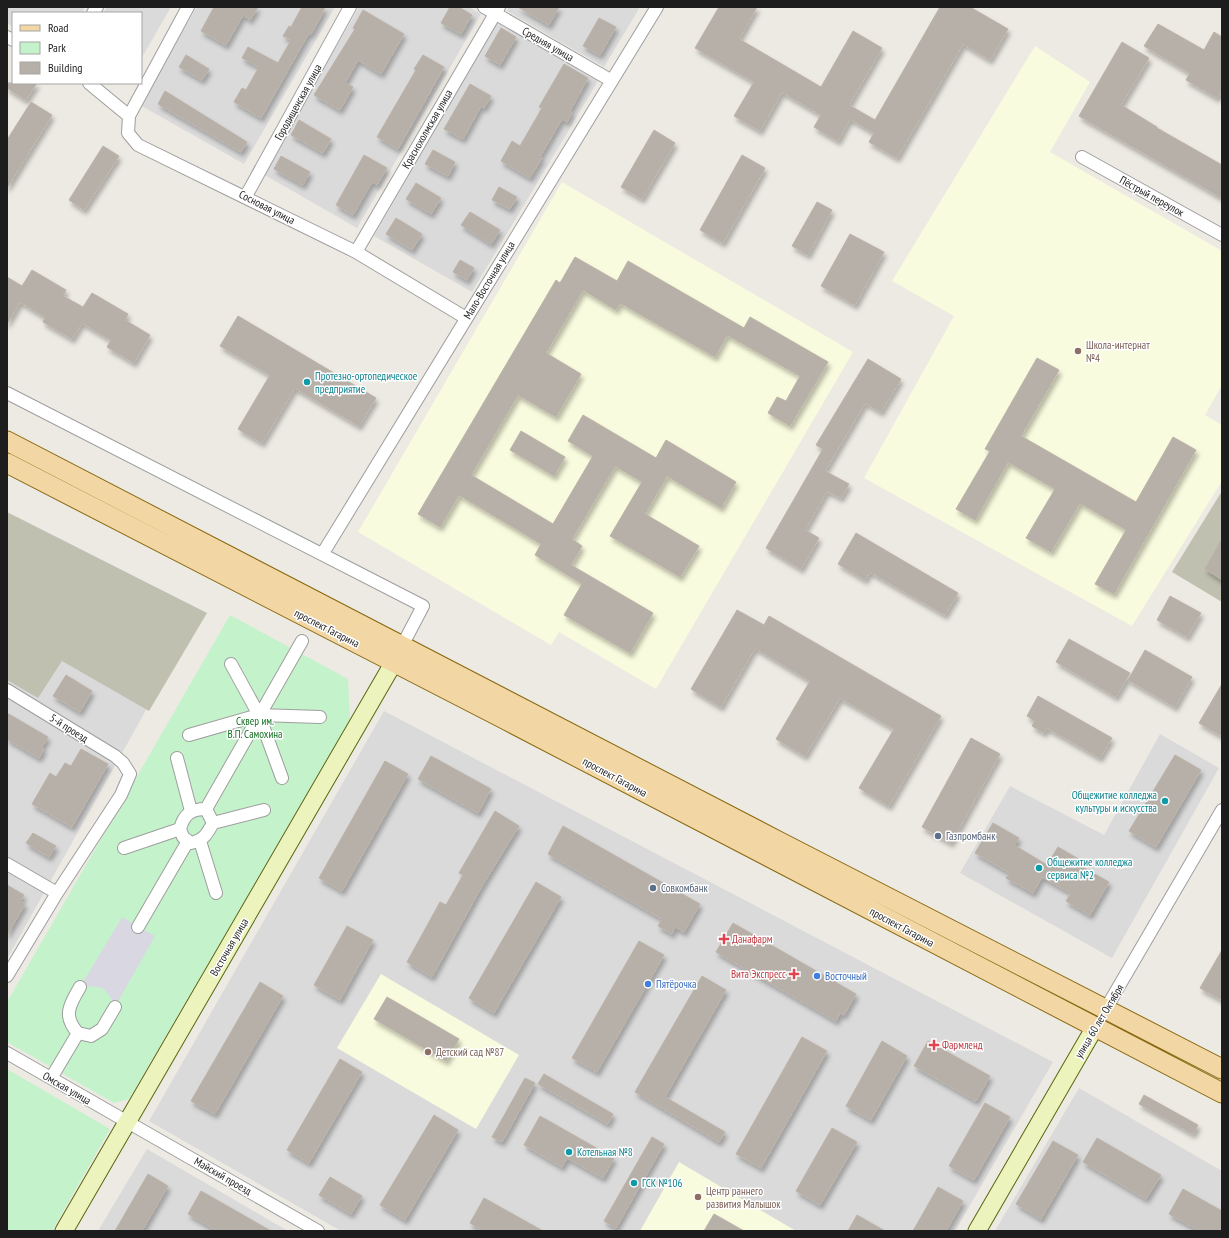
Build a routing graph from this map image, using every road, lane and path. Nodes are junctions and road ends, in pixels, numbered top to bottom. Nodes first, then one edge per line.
1 (188, 7) edge
2 (350, 7) edge
3 (484, 7) edge
4 (657, 7) edge
5 (497, 10) edge
6 (612, 81) junction
7 (90, 84) edge
8 (129, 116) junction
9 (1082, 157) dead end
10 (246, 196) junction
11 (1222, 235) edge
12 (356, 252) junction
13 (466, 318) junction
14 (7, 393) edge
15 (7, 441) edge
16 (7, 463) edge
17 (323, 553) junction
18 (302, 641) dead end
19 (398, 654) junction
20 (231, 664) dead end
21 (7, 690) edge
22 (259, 715) junction
23 (320, 717) dead end
24 (190, 735) dead end
25 (177, 758) dead end
26 (282, 778) dead end
27 (206, 809) junction
28 (264, 810) dead end
29 (1222, 810) edge
30 (191, 811) junction
31 (213, 823) junction
32 (180, 829) junction
33 (194, 841) junction
34 (124, 848) dead end
35 (7, 864) edge
36 (57, 893) junction
37 (216, 893) dead end
38 (138, 927) dead end
39 (7, 976) edge
40 (80, 987) dead end
41 (115, 1007) dead end
42 (1105, 1010) junction
43 (1095, 1027) junction
44 (78, 1033) junction
45 (7, 1053) edge
46 (1222, 1069) edge
47 (53, 1075) dead end
48 (1222, 1093) edge
49 (128, 1122) junction
50 (64, 1231) edge
51 (318, 1231) edge
52 (977, 1231) edge

1 - 8 street
2 - 10 street, Городищенская улица
3 - 5 street, Средняя улица
4 - 6 street, Мало-Восточная улица
5 - 6 street, Средняя улица
5 - 12 street, Краснохолмская улица
6 - 13 street, Мало-Восточная улица
7 - 8 street
8 - 10 street, Сосновая улица
9 - 11 street, Пёстрый переулок
10 - 12 street, Сосновая улица
12 - 13 street, Сосновая улица
13 - 17 street, Мало-Восточная улица
14 - 17 street
15 - 19 main road, проспект Гагарина
16 - 19 main road, проспект Гагарина
17 - 19 street
18 - 22 street
19 - 42 main road, проспект Гагарина
19 - 43 main road, проспект Гагарина
19 - 49 main road, Восточная улица
20 - 22 street
21 - 36 street, 5-й проезд
22 - 23 street
22 - 24 street
22 - 26 street
22 - 27 street
25 - 30 street
27 - 30 street
27 - 31 street
28 - 31 street
29 - 42 street, улица 60 лет Октября
30 - 32 street
31 - 33 street
32 - 33 street
32 - 34 street
33 - 37 street
33 - 38 street
35 - 36 street
36 - 39 street
40 - 44 street
41 - 44 street
42 - 43 main road, улица 60 лет Октября
42 - 46 main road, проспект Гагарина
43 - 48 main road, проспект Гагарина
43 - 52 main road, улица 60 лет Октября
44 - 47 street
45 - 49 street, Омская улица
49 - 50 main road, Восточная улица
49 - 51 street, Майский проезд

